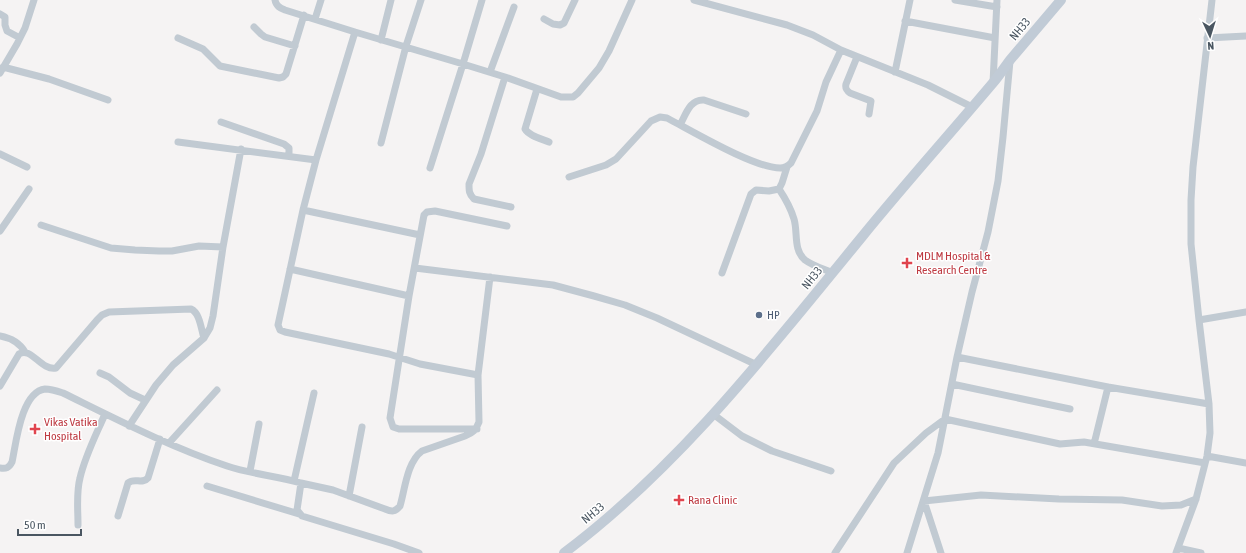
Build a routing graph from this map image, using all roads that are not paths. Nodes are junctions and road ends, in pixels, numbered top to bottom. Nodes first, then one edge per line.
1 (34, 0) edge
2 (275, 0) edge
3 (321, 0) edge
4 (391, 0) edge
5 (421, 0) edge
6 (482, 0) edge
7 (575, 0) edge
8 (632, 0) edge
9 (910, 0) edge
10 (955, 0) edge
11 (1061, 0) edge
12 (1212, 0) edge
13 (697, 1) edge
14 (997, 3) edge
15 (514, 7) dead end
16 (0, 14) edge
17 (304, 15) junction
18 (315, 19) junction
19 (544, 19) dead end
20 (906, 22) junction
21 (254, 27) dead end
22 (355, 32) junction
23 (1246, 36) edge
24 (20, 38) junction
25 (178, 38) dead end
26 (996, 38) junction
27 (1207, 38) junction
28 (381, 40) junction
29 (295, 46) junction
30 (406, 46) junction
31 (841, 50) junction
32 (857, 57) junction
33 (1010, 61) junction
34 (463, 64) junction
35 (2, 70) edge
36 (490, 72) junction
37 (895, 72) junction
38 (504, 77) junction
39 (993, 83) junction
40 (537, 89) junction
41 (108, 100) dead end
42 (972, 107) junction
43 (746, 114) dead end
44 (869, 114) dead end
45 (221, 122) dead end
46 (680, 125) junction
47 (178, 142) dead end
48 (549, 142) dead end
49 (380, 143) dead end
50 (241, 149) junction
51 (0, 154) edge
52 (289, 156) junction
53 (316, 160) junction
54 (27, 167) dead end
55 (787, 167) junction
56 (430, 168) dead end
57 (569, 177) dead end
58 (29, 189) dead end
59 (779, 189) junction
60 (511, 207) dead end
61 (303, 210) junction
62 (41, 225) dead end
63 (507, 226) dead end
64 (0, 231) edge
65 (420, 235) junction
66 (223, 247) junction
67 (415, 268) junction
68 (290, 269) junction
69 (722, 273) dead end
70 (833, 273) junction
71 (490, 277) junction
72 (409, 296) junction
73 (1246, 312) edge
74 (1199, 320) junction
75 (0, 336) edge
76 (204, 338) junction
77 (25, 352) junction
78 (400, 357) junction
79 (957, 357) junction
80 (757, 365) junction
81 (100, 373) dead end
82 (478, 375) junction
83 (952, 384) junction
84 (0, 386) edge
85 (1108, 387) junction
86 (217, 390) dead end
87 (314, 393) dead end
88 (145, 400) junction
89 (1209, 404) junction
90 (1070, 409) dead end
91 (105, 414) junction
92 (713, 414) junction
93 (945, 419) junction
94 (259, 424) dead end
95 (129, 426) junction
96 (362, 427) dead end
97 (477, 429) junction
98 (160, 439) junction
99 (169, 443) junction
100 (1094, 444) junction
101 (1206, 459) junction
102 (1246, 463) edge
103 (0, 468) edge
104 (831, 471) dead end
105 (250, 472) junction
106 (298, 482) junction
107 (207, 486) dead end
108 (349, 496) junction
109 (1196, 499) junction
110 (924, 500) junction
111 (299, 514) junction
112 (118, 516) dead end
113 (78, 525) dead end
114 (1177, 550) edge
115 (419, 553) edge
116 (564, 553) edge
117 (835, 553) edge
118 (907, 553) edge
119 (940, 553) edge
120 (1201, 553) edge

1 - 24 street
2 - 17 street
3 - 18 street
4 - 28 street
5 - 30 street
6 - 34 street
7 - 19 street
8 - 40 street
9 - 20 street
10 - 14 street
11 - 33 main road, NH33
12 - 27 street
13 - 31 street
14 - 26 street
15 - 36 street
16 - 24 street
17 - 18 street
17 - 29 street
18 - 22 street
20 - 26 street
20 - 37 street
21 - 29 street
22 - 28 street
22 - 53 street
23 - 27 street
24 - 35 street
25 - 29 street
26 - 39 street
27 - 74 street
28 - 30 street
30 - 34 street
30 - 49 street
31 - 32 street
31 - 55 street
32 - 37 street
32 - 44 street
33 - 39 main road, NH33
33 - 79 street
34 - 36 street
34 - 56 street
35 - 41 street
36 - 38 street
37 - 42 street
38 - 40 street
38 - 60 street
39 - 42 main road, NH33
40 - 48 street
42 - 70 main road, NH33
43 - 46 street
45 - 52 street
46 - 55 street
46 - 57 street
47 - 50 street
50 - 52 street
50 - 66 street
51 - 54 street
52 - 53 street
53 - 61 street
55 - 59 street
58 - 64 street
59 - 69 street
59 - 70 street
61 - 65 street
61 - 68 street
62 - 66 street
63 - 65 street
65 - 67 street
66 - 76 street
67 - 71 street
67 - 72 street
68 - 72 street
68 - 78 street
70 - 80 main road, NH33
71 - 80 street
71 - 82 street
72 - 78 street
73 - 74 street
74 - 89 street
75 - 77 street
76 - 77 street
76 - 88 street
77 - 84 street
78 - 82 street
78 - 97 street
79 - 83 street
79 - 85 street
80 - 92 main road, NH33
81 - 88 street
82 - 97 street
83 - 90 street
83 - 93 street
85 - 89 street
85 - 100 street
86 - 99 street
87 - 106 street
88 - 95 street
89 - 101 street
91 - 95 street
91 - 103 street
91 - 113 street
92 - 104 street
92 - 116 main road, NH33
93 - 100 street
93 - 110 street
93 - 117 street
94 - 105 street
95 - 98 street
96 - 108 street
97 - 108 street
98 - 99 street
98 - 112 street
99 - 105 street
100 - 101 street
101 - 102 street
101 - 109 street
105 - 106 street
106 - 108 street
106 - 111 street
107 - 111 street
109 - 110 street
109 - 114 street
110 - 118 street
110 - 119 street
111 - 115 street
114 - 120 street

